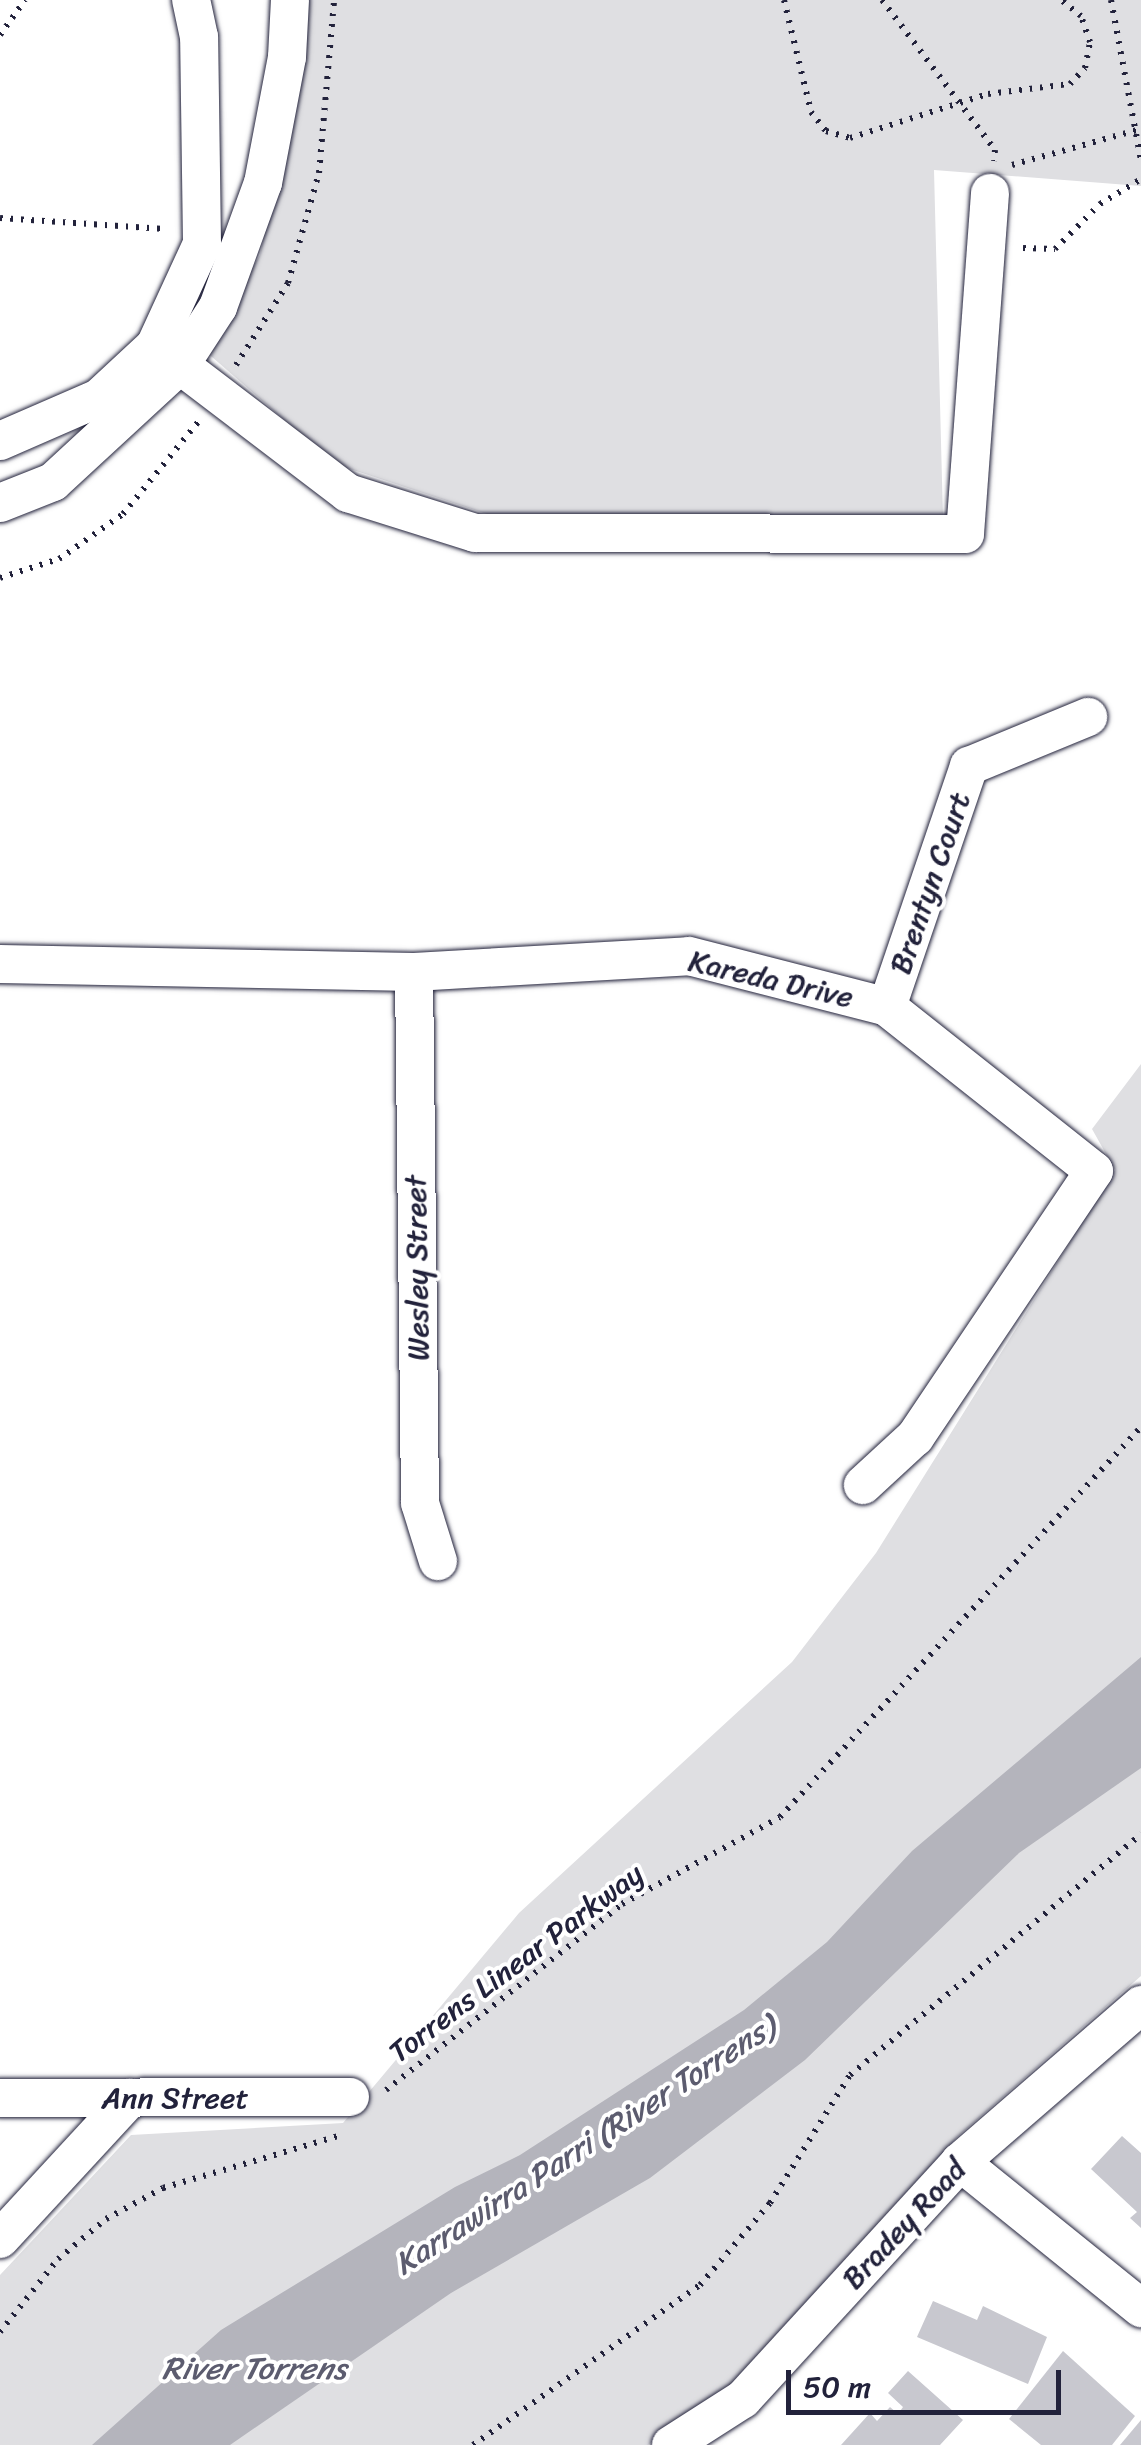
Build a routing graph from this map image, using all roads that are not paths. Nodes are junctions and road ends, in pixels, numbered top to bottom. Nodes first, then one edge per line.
1 (191, 0) edge
2 (290, 0) edge
3 (990, 193) dead end
4 (168, 355) junction
5 (0, 441) edge
6 (0, 504) edge
7 (1088, 717) dead end
8 (0, 964) edge
9 (414, 972) junction
10 (887, 1007) junction
11 (863, 1485) dead end
12 (438, 1561) dead end
13 (1141, 2005) edge
14 (0, 2098) edge
15 (130, 2098) junction
16 (362, 2108) road end
17 (960, 2162) junction
18 (0, 2239) edge
19 (1141, 2308) edge
20 (671, 2445) edge

1 - 4 street
2 - 4 street
3 - 4 street
4 - 5 street
4 - 6 street
7 - 10 street, Brentyn Court
8 - 9 street, Kareda Drive
9 - 10 street, Kareda Drive
9 - 12 street, Wesley Street
10 - 11 street, Kareda Drive
13 - 17 street, Bradey Road
14 - 15 street, Ann Street
15 - 16 street, Ann Street
15 - 18 street
17 - 19 street
17 - 20 street, Bradey Road

